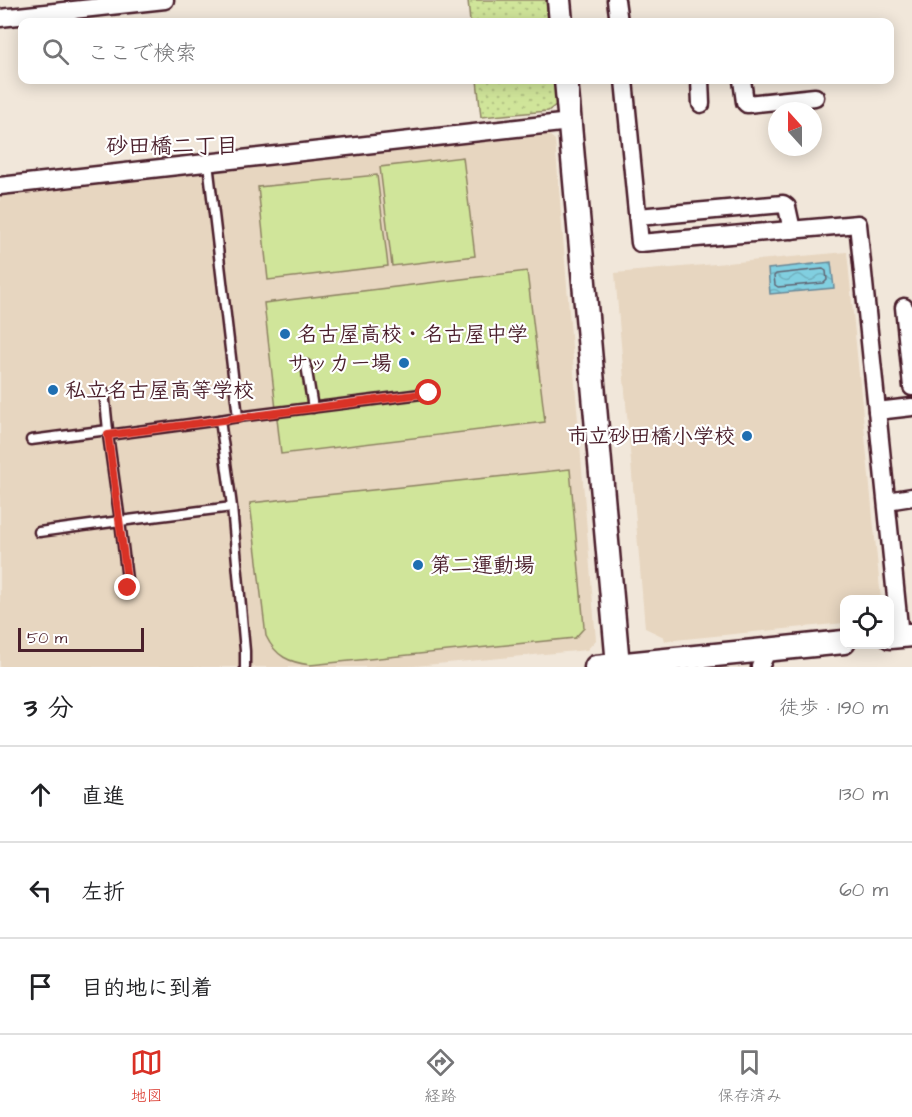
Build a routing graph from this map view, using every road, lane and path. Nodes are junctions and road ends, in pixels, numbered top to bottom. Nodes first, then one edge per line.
1 (165, 0) edge
2 (559, 0) edge
3 (616, 0) edge
4 (0, 18) edge
5 (561, 18) edge
6 (618, 18) edge
7 (566, 84) edge
8 (628, 84) edge
9 (700, 84) edge
10 (743, 84) edge
11 (815, 97) dead end
12 (701, 104) dead end
13 (570, 122) junction
14 (208, 163) junction
15 (0, 186) edge
16 (638, 217) junction
17 (792, 230) junction
18 (904, 307) dead end
19 (306, 365) dead end
20 (912, 387) edge
21 (104, 391) dead end
22 (429, 393) dead end
23 (912, 407) edge
24 (313, 408) junction
25 (877, 411) junction
26 (238, 417) junction
27 (220, 420) junction
28 (108, 432) junction
29 (31, 440) dead end
30 (912, 497) edge
31 (886, 501) junction
32 (232, 507) junction
33 (120, 521) junction
34 (39, 532) dead end
35 (128, 588) dead end
36 (901, 636) edge
37 (840, 643) edge
38 (764, 658) edge
39 (660, 664) edge
40 (618, 665) junction
41 (245, 667) edge
42 (596, 667) edge

1 - 4 street
2 - 5 street
3 - 6 street
7 - 13 street
8 - 16 street
9 - 12 street
10 - 11 street
13 - 14 street
13 - 40 street
14 - 15 street
14 - 26 lane
16 - 17 street
16 - 17 street
17 - 25 street
18 - 20 street
19 - 24 lane
21 - 28 lane
22 - 24 lane
23 - 25 street
24 - 26 lane
25 - 31 street
26 - 27 lane
27 - 28 lane
27 - 32 lane
28 - 29 lane
28 - 33 lane
30 - 31 street
31 - 36 street
32 - 33 lane
32 - 41 lane
33 - 34 lane
33 - 35 lane
37 - 38 street
38 - 39 street
39 - 40 street
40 - 42 street

